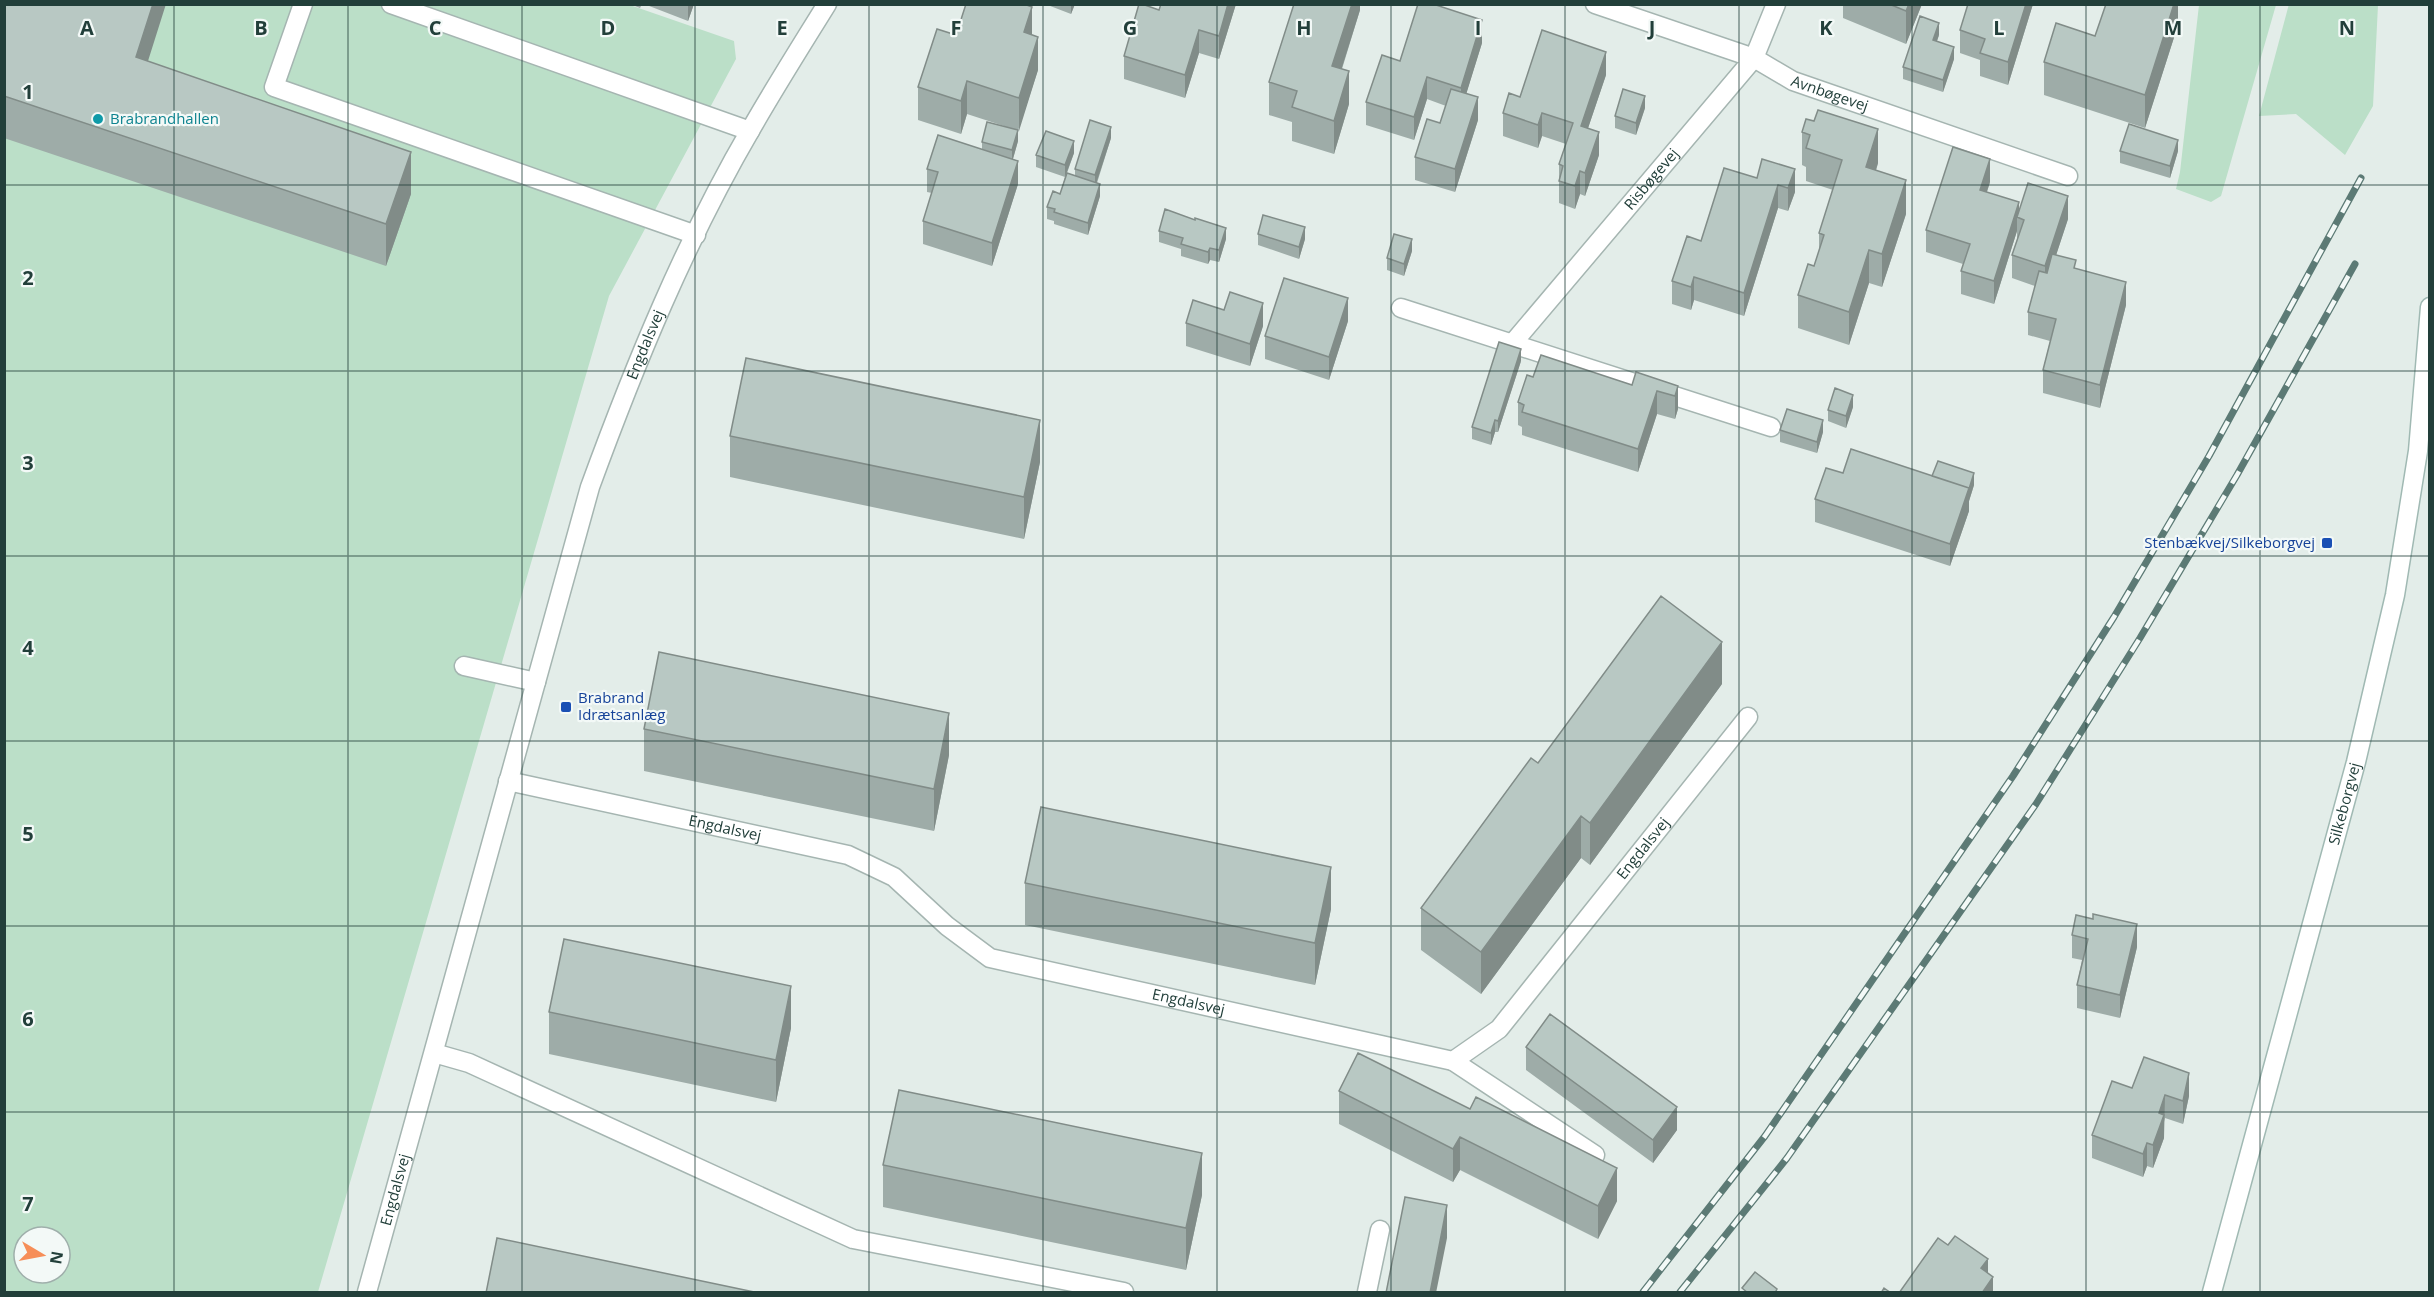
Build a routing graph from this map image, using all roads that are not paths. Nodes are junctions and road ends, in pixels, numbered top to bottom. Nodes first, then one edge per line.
1 (303, 4) edge
2 (390, 4) edge
3 (827, 4) edge
4 (1595, 4) edge
5 (1776, 4) edge
6 (1754, 58) junction
7 (750, 131) junction
8 (2068, 176) dead end
9 (696, 235) junction
10 (2430, 307) edge
11 (1401, 308) dead end
12 (1512, 344) junction
13 (1771, 427) dead end
14 (464, 666) dead end
15 (536, 682) junction
16 (1748, 717) dead end
17 (508, 781) junction
18 (434, 1053) junction
19 (1453, 1061) junction
20 (1595, 1155) edge
21 (1380, 1230) dead end
22 (367, 1293) edge
23 (1124, 1293) edge
24 (1367, 1293) edge
25 (2212, 1293) edge

1 - 9 street
2 - 7 street
3 - 7 street, Engdalsvej
4 - 6 street, Avnbøgevej
5 - 6 street, Risbøgevej
6 - 8 street, Avnbøgevej
6 - 12 street, Risbøgevej
7 - 9 street, Engdalsvej
9 - 15 street, Engdalsvej
10 - 25 street, Silkeborgvej
11 - 12 street
12 - 13 street
14 - 15 street
15 - 17 street, Engdalsvej
16 - 19 street, Engdalsvej
17 - 18 street, Engdalsvej
17 - 19 street, Engdalsvej
18 - 22 street, Engdalsvej
18 - 23 street
19 - 20 street
21 - 24 street

